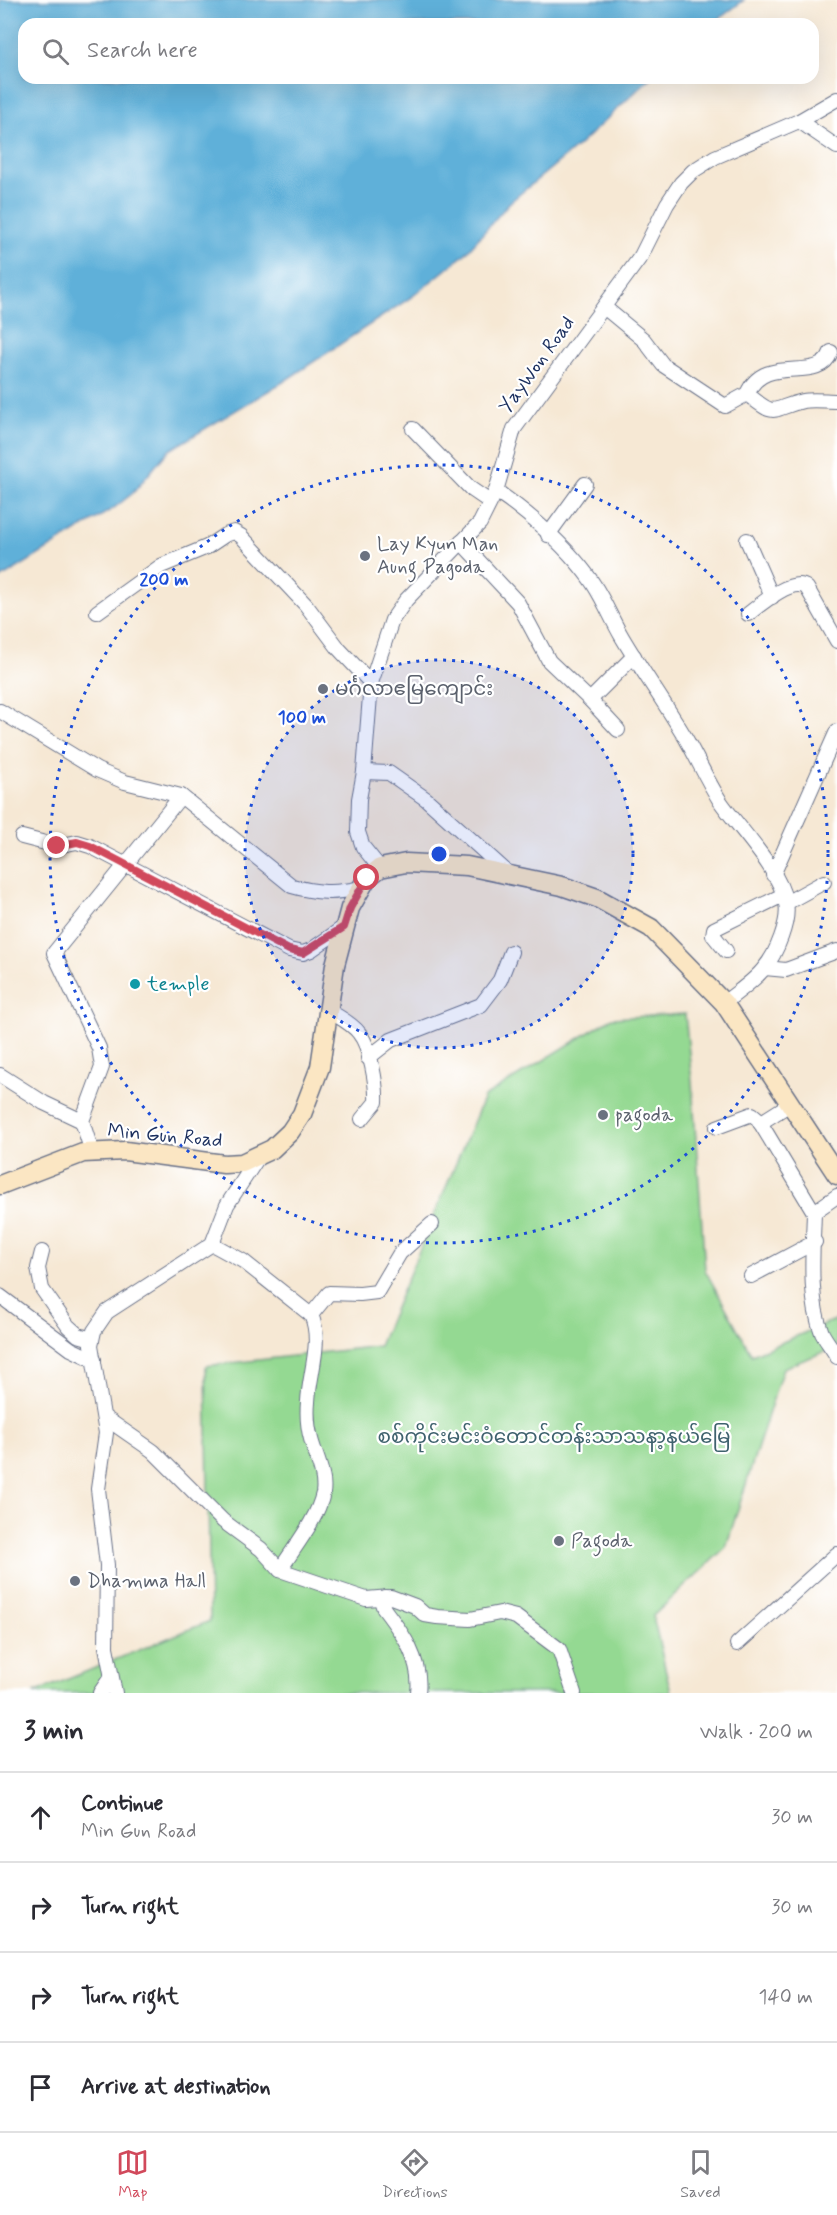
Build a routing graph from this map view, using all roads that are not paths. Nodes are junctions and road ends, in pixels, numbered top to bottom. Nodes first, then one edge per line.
1 (837, 99) edge
2 (799, 121) junction
3 (837, 147) edge
4 (604, 307) junction
5 (831, 352) dead end
6 (747, 394) junction
7 (837, 401) edge
8 (413, 429) dead end
9 (585, 484) dead end
10 (493, 496) junction
11 (548, 535) junction
12 (747, 540) dead end
13 (461, 542) junction
14 (772, 597) junction
15 (97, 612) dead end
16 (748, 614) dead end
17 (837, 641) edge
18 (634, 656) junction
19 (371, 682) junction
20 (590, 700) junction
21 (0, 711) edge
22 (618, 730) dead end
23 (837, 731) edge
24 (364, 772) junction
25 (181, 796) junction
26 (22, 837) dead end
27 (124, 864) junction
28 (380, 868) junction
29 (509, 874) junction
30 (773, 875) junction
31 (824, 882) dead end
32 (360, 888) junction
33 (785, 899) junction
34 (344, 927) junction
35 (726, 951) dead end
36 (837, 951) edge
37 (511, 952) dead end
38 (765, 968) junction
39 (724, 1003) junction
40 (328, 1010) junction
41 (368, 1058) junction
42 (0, 1075) edge
43 (790, 1104) junction
44 (363, 1119) dead end
45 (82, 1122) junction
46 (760, 1123) junction
47 (717, 1127) dead end
48 (92, 1152) junction
49 (259, 1156) junction
50 (837, 1175) edge
51 (0, 1185) edge
52 (837, 1196) edge
53 (814, 1212) junction
54 (432, 1224) dead end
55 (815, 1242) junction
56 (212, 1244) junction
57 (42, 1252) dead end
58 (751, 1276) dead end
59 (0, 1296) edge
60 (311, 1315) junction
61 (92, 1339) junction
62 (837, 1357) edge
63 (94, 1360) junction
64 (104, 1417) junction
65 (837, 1554) edge
66 (280, 1570) junction
67 (385, 1597) junction
68 (737, 1644) dead end
69 (111, 1677) junction
70 (100, 1693) edge
71 (115, 1693) edge
72 (418, 1693) edge
73 (574, 1693) edge

1 - 2 street, YayWon Road
2 - 3 street
2 - 4 street, YayWon Road
4 - 6 street
4 - 10 street, YayWon Road
5 - 6 street
6 - 7 street
8 - 10 street
9 - 11 street
10 - 11 street
10 - 13 street, YayWon Road
11 - 18 street
12 - 14 street
13 - 19 street, YayWon Road
13 - 20 street
14 - 16 street
14 - 17 street
15 - 19 street
18 - 20 street
18 - 30 street
19 - 24 street, YayWon Road
20 - 22 street
21 - 25 street
23 - 30 street
24 - 28 street, YayWon Road
24 - 29 street
25 - 27 street
25 - 32 street
26 - 27 street
27 - 34 street
27 - 45 street
28 - 29 street
28 - 32 street, Min Gun Road
29 - 39 street
30 - 33 street
31 - 33 street
32 - 34 street, Min Gun Road
33 - 35 street
33 - 38 street
34 - 40 street, Min Gun Road
36 - 38 street
37 - 41 street
38 - 39 street
39 - 43 street
40 - 41 street
40 - 49 street, Min Gun Road
41 - 44 street
42 - 45 street
43 - 46 street
43 - 50 street
45 - 48 street
46 - 47 street
46 - 53 street
48 - 49 street, Min Gun Road
48 - 51 street, Min Gun Road
49 - 56 street
52 - 53 street
53 - 55 street
54 - 60 street
55 - 58 street
55 - 62 street
56 - 60 street
56 - 61 street
57 - 61 street
59 - 63 street
60 - 66 street
61 - 63 street
63 - 64 street
64 - 66 street
64 - 69 street
65 - 68 street
66 - 67 street
67 - 72 street
67 - 73 street
69 - 70 street
69 - 71 street

